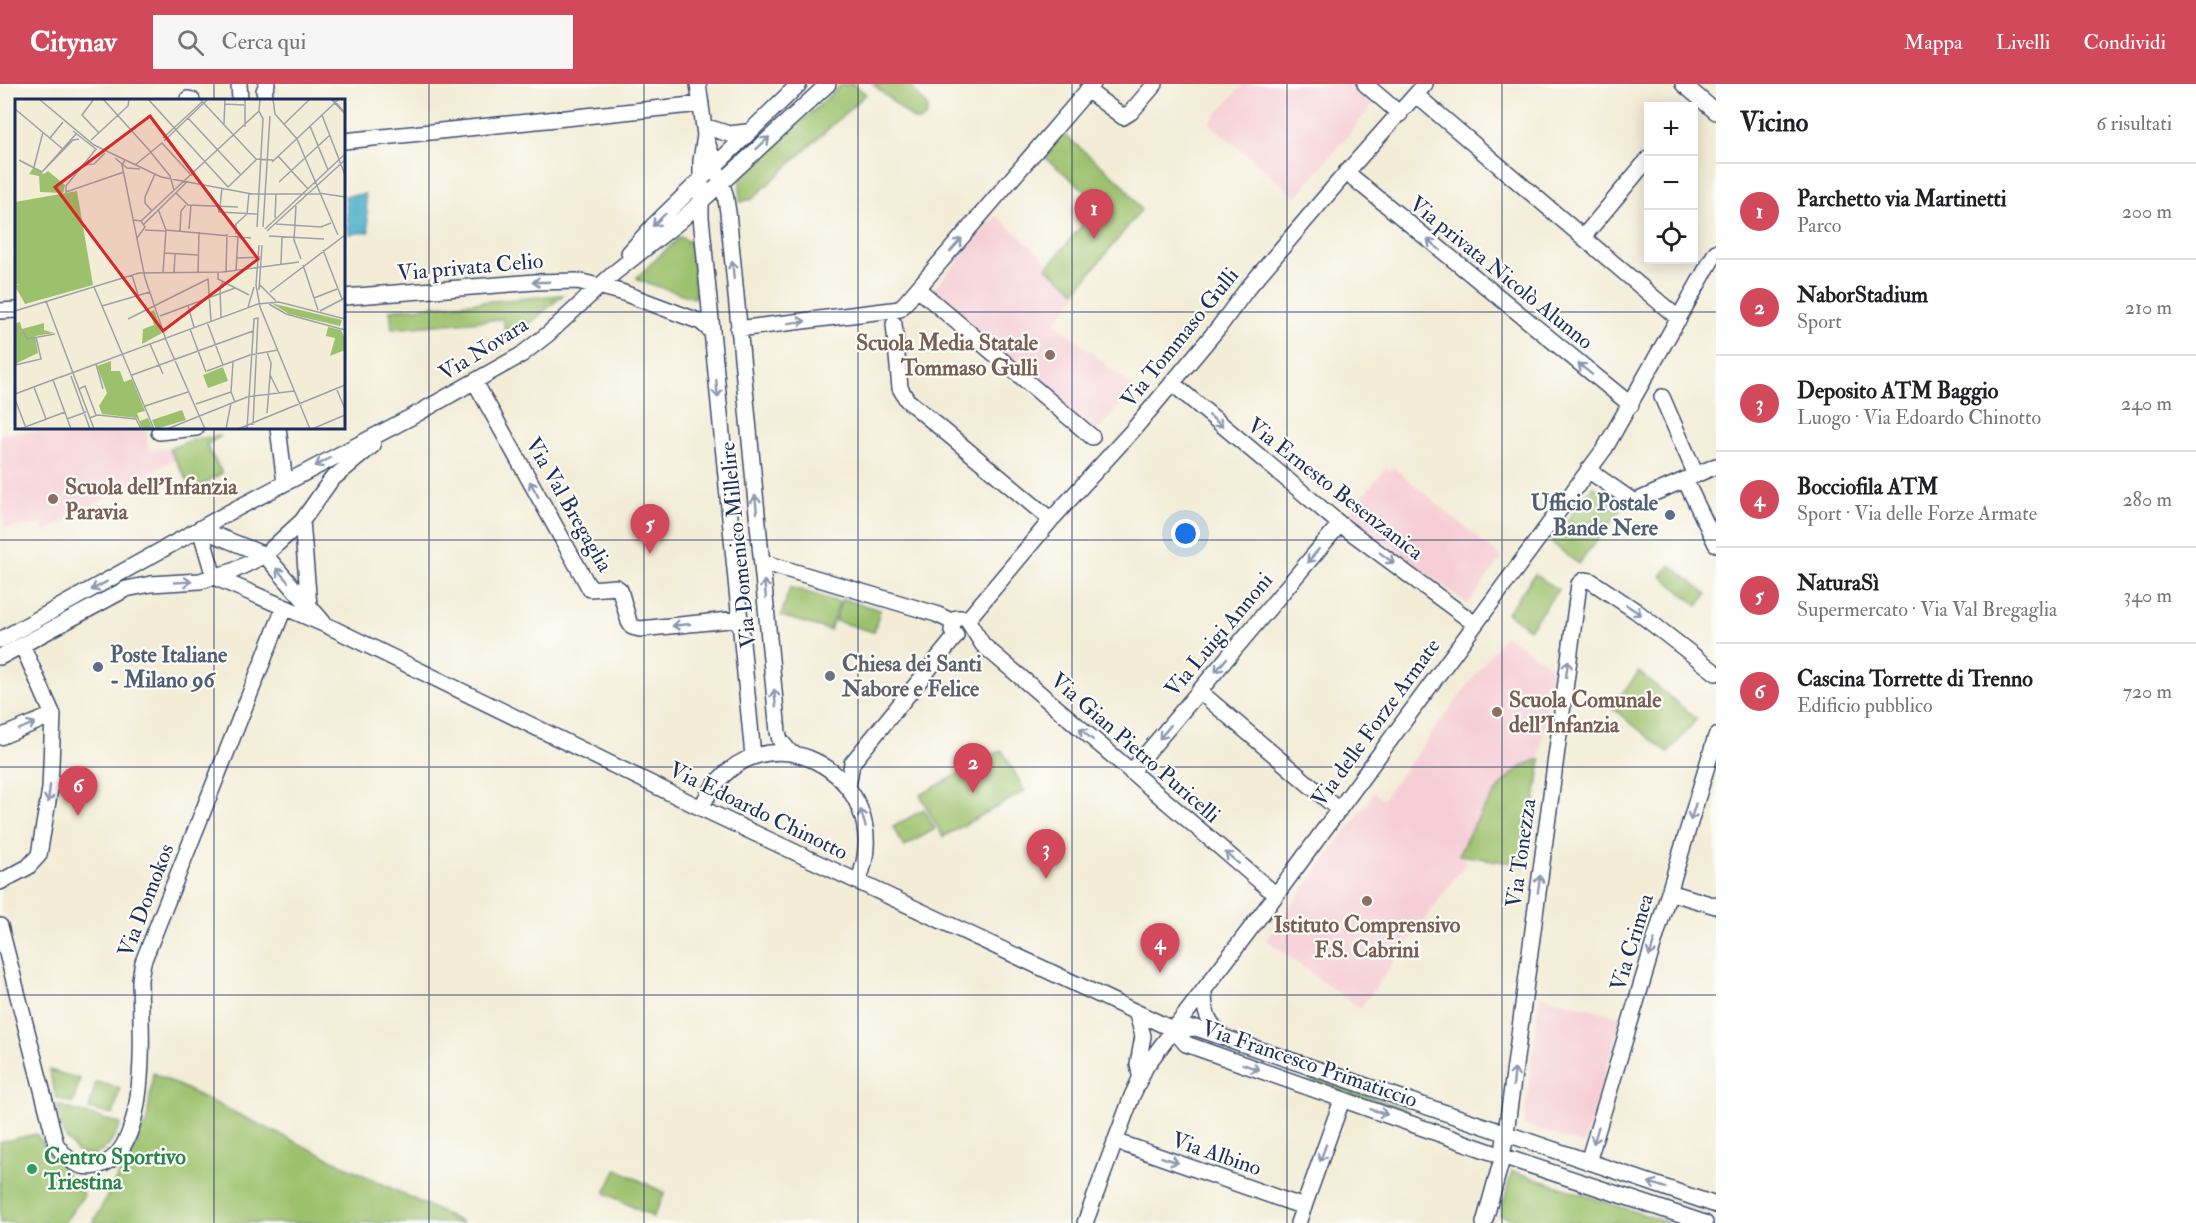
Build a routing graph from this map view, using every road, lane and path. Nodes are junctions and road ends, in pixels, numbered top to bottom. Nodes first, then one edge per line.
1 (239, 84) edge
2 (698, 84) edge
3 (799, 84) edge
4 (828, 84) edge
5 (1155, 84) edge
6 (1365, 84) edge
7 (1683, 84) edge
8 (1090, 87) edge
9 (1420, 89) edge
10 (1696, 96) edge
11 (1716, 98) edge
12 (240, 99) edge
13 (700, 104) junction
14 (1716, 112) edge
15 (1400, 114) junction
16 (705, 130) junction
17 (747, 132) junction
18 (345, 141) edge
19 (1644, 164) edge
20 (716, 166) junction
21 (1346, 172) junction
22 (710, 181) junction
23 (700, 202) junction
24 (1584, 236) junction
25 (1716, 252) edge
26 (614, 273) junction
27 (599, 286) junction
28 (918, 289) junction
29 (345, 297) edge
30 (15, 310) edge
31 (0, 311) edge
32 (1679, 319) junction
33 (894, 324) dead end
34 (738, 329) junction
35 (711, 331) junction
36 (475, 382) junction
37 (1172, 383) junction
38 (1662, 397) dead end
39 (1631, 405) junction
40 (412, 416) junction
41 (187, 429) edge
42 (278, 429) edge
43 (159, 432) dead end
44 (1092, 437) dead end
45 (1716, 466) edge
46 (1588, 470) junction
47 (1691, 477) junction
48 (285, 483) junction
49 (1051, 520) junction
50 (302, 521) junction
51 (1340, 524) junction
52 (200, 529) junction
53 (1716, 544) edge
54 (265, 555) junction
55 (762, 562) junction
56 (214, 578) junction
57 (309, 606) junction
58 (284, 608) junction
59 (740, 619) junction
60 (970, 623) junction
61 (1476, 624) junction
62 (327, 625) junction
63 (954, 629) junction
64 (0, 640) edge
65 (22, 645) junction
66 (0, 657) edge
67 (1716, 673) edge
68 (1199, 691) junction
69 (53, 715) junction
70 (1716, 736) edge
71 (0, 737) edge
72 (791, 753) junction
73 (753, 756) junction
74 (852, 763) junction
75 (822, 764) junction
76 (1131, 772) junction
77 (848, 787) junction
78 (700, 808) junction
79 (1339, 810) junction
80 (0, 882) edge
81 (858, 882) junction
82 (1669, 892) junction
83 (1276, 895) junction
84 (1716, 906) edge
85 (0, 926) edge
86 (1204, 992) junction
87 (1137, 1014) junction
88 (1174, 1030) junction
89 (1224, 1037) junction
90 (1300, 1065) junction
91 (1141, 1077) junction
92 (1292, 1082) junction
93 (1342, 1100) junction
94 (1413, 1103) junction
95 (1433, 1110) junction
96 (1406, 1121) junction
97 (1425, 1127) junction
98 (1506, 1135) junction
99 (1115, 1141) junction
100 (1541, 1147) junction
101 (1502, 1156) junction
102 (1588, 1162) junction
103 (1536, 1166) junction
104 (1714, 1205) edge
105 (1304, 1207) junction
106 (1085, 1223) edge
107 (1298, 1223) edge
108 (1484, 1223) edge
109 (1703, 1223) edge

1 - 12 street
2 - 13 street
3 - 17 street
22 -> 4 street
5 - 8 street
6 - 15 street
7 - 10 street
28 -> 8 street
9 - 15 street, Via Tommaso Gulli
9 - 24 street
10 - 11 street
10 - 14 street
13 - 16 street
13 - 18 street
15 - 21 street, Via Tommaso Gulli
16 - 17 street
16 - 20 street, Via Domenico Millelire
16 - 22 street
17 - 20 street
19 - 24 street
20 - 22 street, Via Domenico Millelire
21 - 37 street, Via Tommaso Gulli
39 -> 21 street, Via privata Nicolò Alunno
22 - 23 street
22 -> 26 street
34 -> 22 street, Via Domenico Millelire
23 - 26 street
23 - 35 street, Via Domenico Millelire
24 - 32 street
25 - 32 street, Via delle Forze Armate
26 - 27 street, Via Novara
27 -> 29 street, Via privata Celio
27 - 35 street, Via privata Celio
27 - 36 street, Via Novara
34 -> 28 street
28 - 44 street
30 - 31 street
32 - 39 street, Via delle Forze Armate
33 - 49 street
55 -> 34 street, Via Domenico Millelire
35 -> 59 street, Via Domenico Millelire
36 - 40 street, Via Novara
59 -> 36 street, Via Val Bregaglia
37 - 49 street, Via Tommaso Gulli
37 -> 51 street, Via Ernesto Besenzanica
38 - 47 street
39 - 46 street, Via delle Forze Armate
40 -> 48 street, Via Novara
40 - 50 street, Via Novara
41 - 43 street
42 - 48 street
45 - 47 street
46 - 47 street
46 - 61 street, Via delle Forze Armate
47 - 53 street
48 - 52 street, Via Novara
49 - 60 street, Via Tommaso Gulli
50 - 54 street, Via Novara
50 - 57 street
51 -> 61 street, Via Ernesto Besenzanica
51 -> 68 street, Via Luigi Annoni
52 - 54 street
52 - 56 street
52 -> 64 street, Via Novara
54 - 56 street, Via Novara
57 -> 54 street
55 - 63 street
72 -> 55 street, Via Domenico Millelire
56 - 58 street, Via Edoardo Chinotto
65 -> 56 street
57 - 62 street
58 - 62 street, Via Edoardo Chinotto
58 - 85 street, Via Domokos
59 - 73 street, Via Domenico Millelire
60 - 63 street
76 -> 60 street, Via Gian Pietro Puricelli
61 - 79 street, Via delle Forze Armate
62 - 78 street, Via Edoardo Chinotto
63 - 74 street
65 - 66 street
65 - 69 street
98 -> 67 street, Via Tonezza
68 -> 76 street, Via Luigi Annoni
68 - 79 street
71 -> 69 street
69 -> 80 street
70 -> 82 street, Via Crimea
72 - 73 street
72 - 75 street
73 - 78 street
74 - 75 street
74 - 77 street
75 - 77 street
83 -> 76 street, Via Gian Pietro Puricelli
81 -> 77 street
78 - 81 street, Via Edoardo Chinotto
79 - 83 street, Via delle Forze Armate
81 - 87 street, Via Edoardo Chinotto
82 - 84 street
82 -> 102 street, Via Crimea
83 - 86 street, Via delle Forze Armate
86 - 88 street, Via delle Forze Armate
86 - 89 street
87 - 88 street, Via Edoardo Chinotto
87 - 91 street
88 - 89 street, Via Francesco Primaticcio
88 - 91 street, Via delle Forze Armate
88 -> 92 street, Via Francesco Primaticcio
89 - 90 street, Via Francesco Primaticcio
90 - 92 street
90 - 94 street, Via Francesco Primaticcio
91 - 99 street, Via delle Forze Armate
92 - 93 street, Via Francesco Primaticcio
93 -> 96 street, Via Francesco Primaticcio
93 -> 105 street
94 - 95 street, Via Francesco Primaticcio
94 - 96 street
95 - 97 street
95 - 98 street, Via Francesco Primaticcio
96 - 97 street, Via Francesco Primaticcio
97 - 101 street, Via Francesco Primaticcio
98 - 100 street, Via Francesco Primaticcio
98 - 101 street, Via Tonezza
99 -> 105 street, Via Albino
99 - 106 street, Via delle Forze Armate
100 - 102 street, Via Francesco Primaticcio
100 - 103 street
101 - 103 street, Via Francesco Primaticcio
101 - 108 street, Via Tonezza
104 -> 102 street, Via Francesco Primaticcio
103 - 109 street, Via Francesco Primaticcio
104 - 109 street
105 - 107 street

